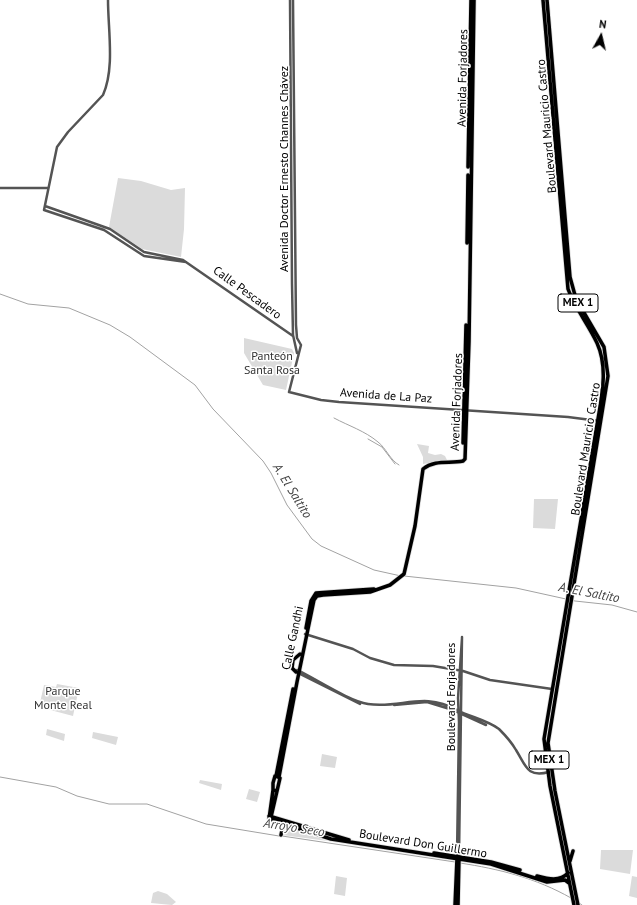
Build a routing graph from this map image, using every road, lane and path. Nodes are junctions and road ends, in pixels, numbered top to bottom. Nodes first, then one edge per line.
1 (108, 0) edge
2 (290, 0) edge
3 (293, 0) edge
4 (472, 0) edge
5 (543, 0) edge
6 (547, 0) edge
7 (0, 188) edge
8 (48, 188) junction
9 (564, 252) junction
10 (569, 259) junction
11 (293, 335) junction
12 (297, 338) junction
13 (298, 354) junction
14 (465, 411) junction
15 (600, 421) junction
16 (463, 461) joint
17 (568, 605) junction
18 (306, 634) junction
19 (462, 671) junction
20 (298, 672) junction
21 (552, 689) junction
22 (460, 713) junction
23 (550, 772) junction
24 (278, 777) junction
25 (275, 790) junction
26 (270, 818) junction
27 (286, 826) junction
28 (281, 835) dead end
29 (342, 840) junction
30 (573, 851) dead end
31 (458, 859) junction
32 (569, 862) junction
33 (568, 873) junction
34 (570, 884) junction
35 (574, 904) edge
36 (456, 905) edge
37 (578, 905) edge

1 - 8 street
2 - 11 street, Avenida Doctor Ernesto Channes Chávez
3 - 12 street, Avenida Doctor Ernesto Channes Chávez
4 - 14 main road, Avenida Forjadores
5 - 9 main road, Boulevard Mauricio Castro / MEX 1
6 - 10 main road, Boulevard Mauricio Castro / MEX 1
7 - 8 street
8 - 11 street, Calle Pescadero
9 - 10 main road
9 - 15 main road, Boulevard Mauricio Castro / MEX 1
10 - 15 main road, Boulevard Mauricio Castro / MEX 1
11 - 12 street, Calle Pescadero
11 - 13 street, Avenida Doctor Ernesto Channes Chávez
12 - 13 street, Avenida Doctor Ernesto Channes Chávez
13 - 14 street, Avenida de La Paz
14 - 15 street, Avenida de La Paz
14 - 16 main road, Avenida Forjadores
15 - 17 main road, Boulevard Mauricio Castro / MEX 1
16 - 18 main road, Calle Gandhi
17 - 21 main road, Boulevard Mauricio Castro / MEX 1
17 - 23 main road, Boulevard Mauricio Castro / MEX 1
18 - 19 street
18 - 20 main road, Calle Gandhi
18 - 20 main road, Calle Gandhi
19 - 19 street, Boulevard Forjadores
19 - 21 street
19 - 22 street, Boulevard Forjadores
20 - 22 street
20 - 24 main road, Calle Gandhi
21 - 23 main road, Boulevard Mauricio Castro / MEX 1
22 - 23 street
22 - 31 street, Boulevard Forjadores
23 - 32 main road, Boulevard Mauricio Castro / MEX 1
23 - 33 main road, Boulevard Mauricio Castro / MEX 1
24 - 25 main road
24 - 25 main road
25 - 26 main road
26 - 27 main road, Boulevard Don Guillermo
26 - 29 main road, Boulevard Don Guillermo
27 - 28 main road
27 - 29 main road, Boulevard Don Guillermo
29 - 31 main road, Boulevard Don Guillermo
30 - 32 main road
31 - 33 main road, Boulevard Don Guillermo
31 - 34 main road, Boulevard Don Guillermo
31 - 36 main road, Boulevard Forjadores
32 - 37 main road, Boulevard Mauricio Castro / MEX 1
33 - 34 main road, Boulevard Mauricio Castro / MEX 1
34 - 35 main road, Boulevard Mauricio Castro / MEX 1

